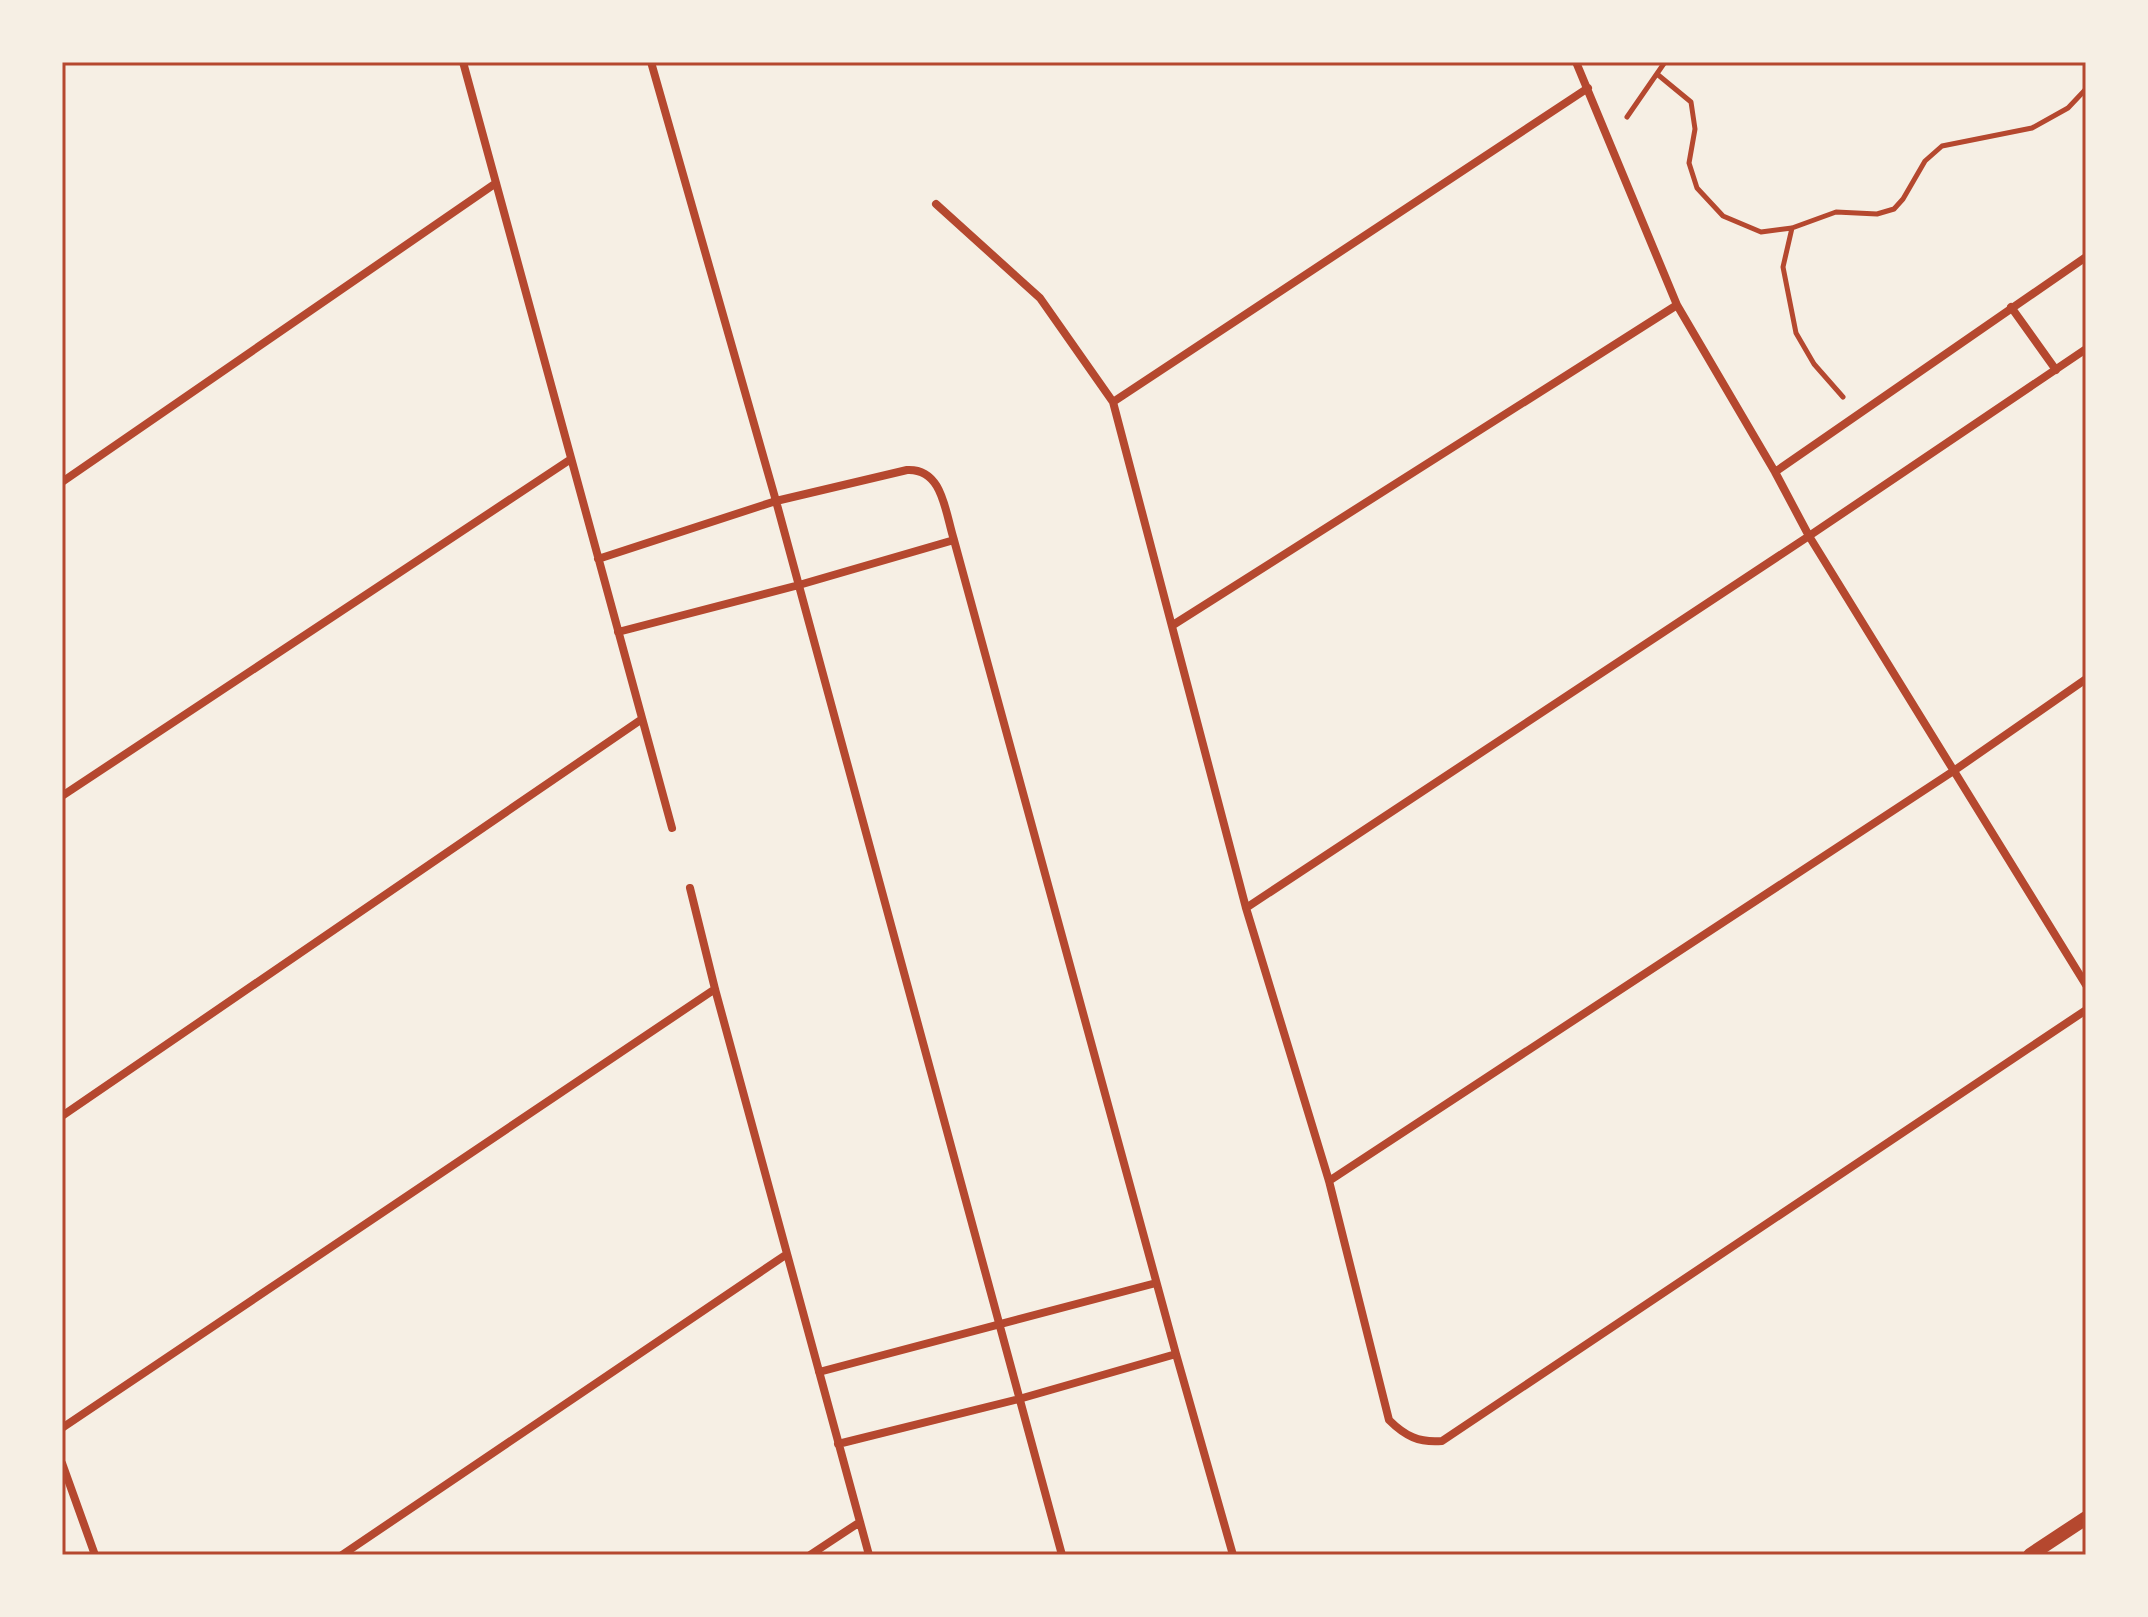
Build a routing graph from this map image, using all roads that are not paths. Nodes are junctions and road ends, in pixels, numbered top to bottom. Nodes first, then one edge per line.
1 (463, 62) edge
2 (651, 62) edge
3 (1576, 62) edge
4 (1588, 88) junction
5 (496, 183) junction
6 (936, 204) dead end
7 (2086, 257) edge
8 (1677, 305) junction
9 (2011, 307) junction
10 (2086, 349) edge
11 (2056, 370) junction
12 (1113, 402) junction
13 (571, 459) junction
14 (1775, 472) junction
15 (62, 482) edge
16 (776, 501) junction
17 (1809, 536) junction
18 (954, 540) junction
19 (598, 559) junction
20 (799, 585) junction
21 (1173, 625) junction
22 (618, 632) junction
23 (2086, 679) edge
24 (642, 719) junction
25 (1955, 770) junction
26 (62, 796) edge
27 (672, 828) dead end
28 (690, 888) dead end
29 (1246, 908) junction
30 (2086, 985) edge
31 (715, 989) junction
32 (2086, 1010) edge
33 (62, 1116) edge
34 (1329, 1181) junction
35 (787, 1254) junction
36 (1156, 1283) junction
37 (999, 1324) junction
38 (1176, 1354) junction
39 (819, 1372) junction
40 (1019, 1399) junction
41 (62, 1428) edge
42 (838, 1444) junction
43 (62, 1463) edge
44 (2086, 1518) edge
45 (860, 1522) junction
46 (95, 1555) edge
47 (342, 1555) edge
48 (810, 1555) edge
49 (869, 1555) edge
50 (1062, 1555) edge
51 (1233, 1555) edge
52 (2030, 1555) edge

1 - 5 street
2 - 16 street
3 - 4 street
4 - 8 street
4 - 12 street
5 - 13 street
5 - 15 street
6 - 12 street
7 - 9 street
8 - 14 street
8 - 21 street
9 - 11 street
9 - 14 street
10 - 11 street
11 - 17 street
12 - 21 street
13 - 19 street
13 - 26 street
14 - 17 street
16 - 18 street
16 - 19 street
16 - 20 street
17 - 25 street
17 - 29 street
18 - 20 street
18 - 36 street
19 - 22 street
20 - 22 street
20 - 37 street
21 - 29 street
22 - 24 street
23 - 25 street
24 - 27 street
24 - 33 street
25 - 30 street
25 - 34 street
28 - 31 street
29 - 34 street
31 - 35 street
31 - 41 street
32 - 34 street
35 - 39 street
35 - 47 street
36 - 37 street
36 - 38 street
37 - 39 street
37 - 40 street
38 - 40 street
38 - 51 street
39 - 42 street
40 - 42 street
40 - 50 street
42 - 45 street
43 - 46 street
44 - 52 street
45 - 48 street
45 - 49 street

